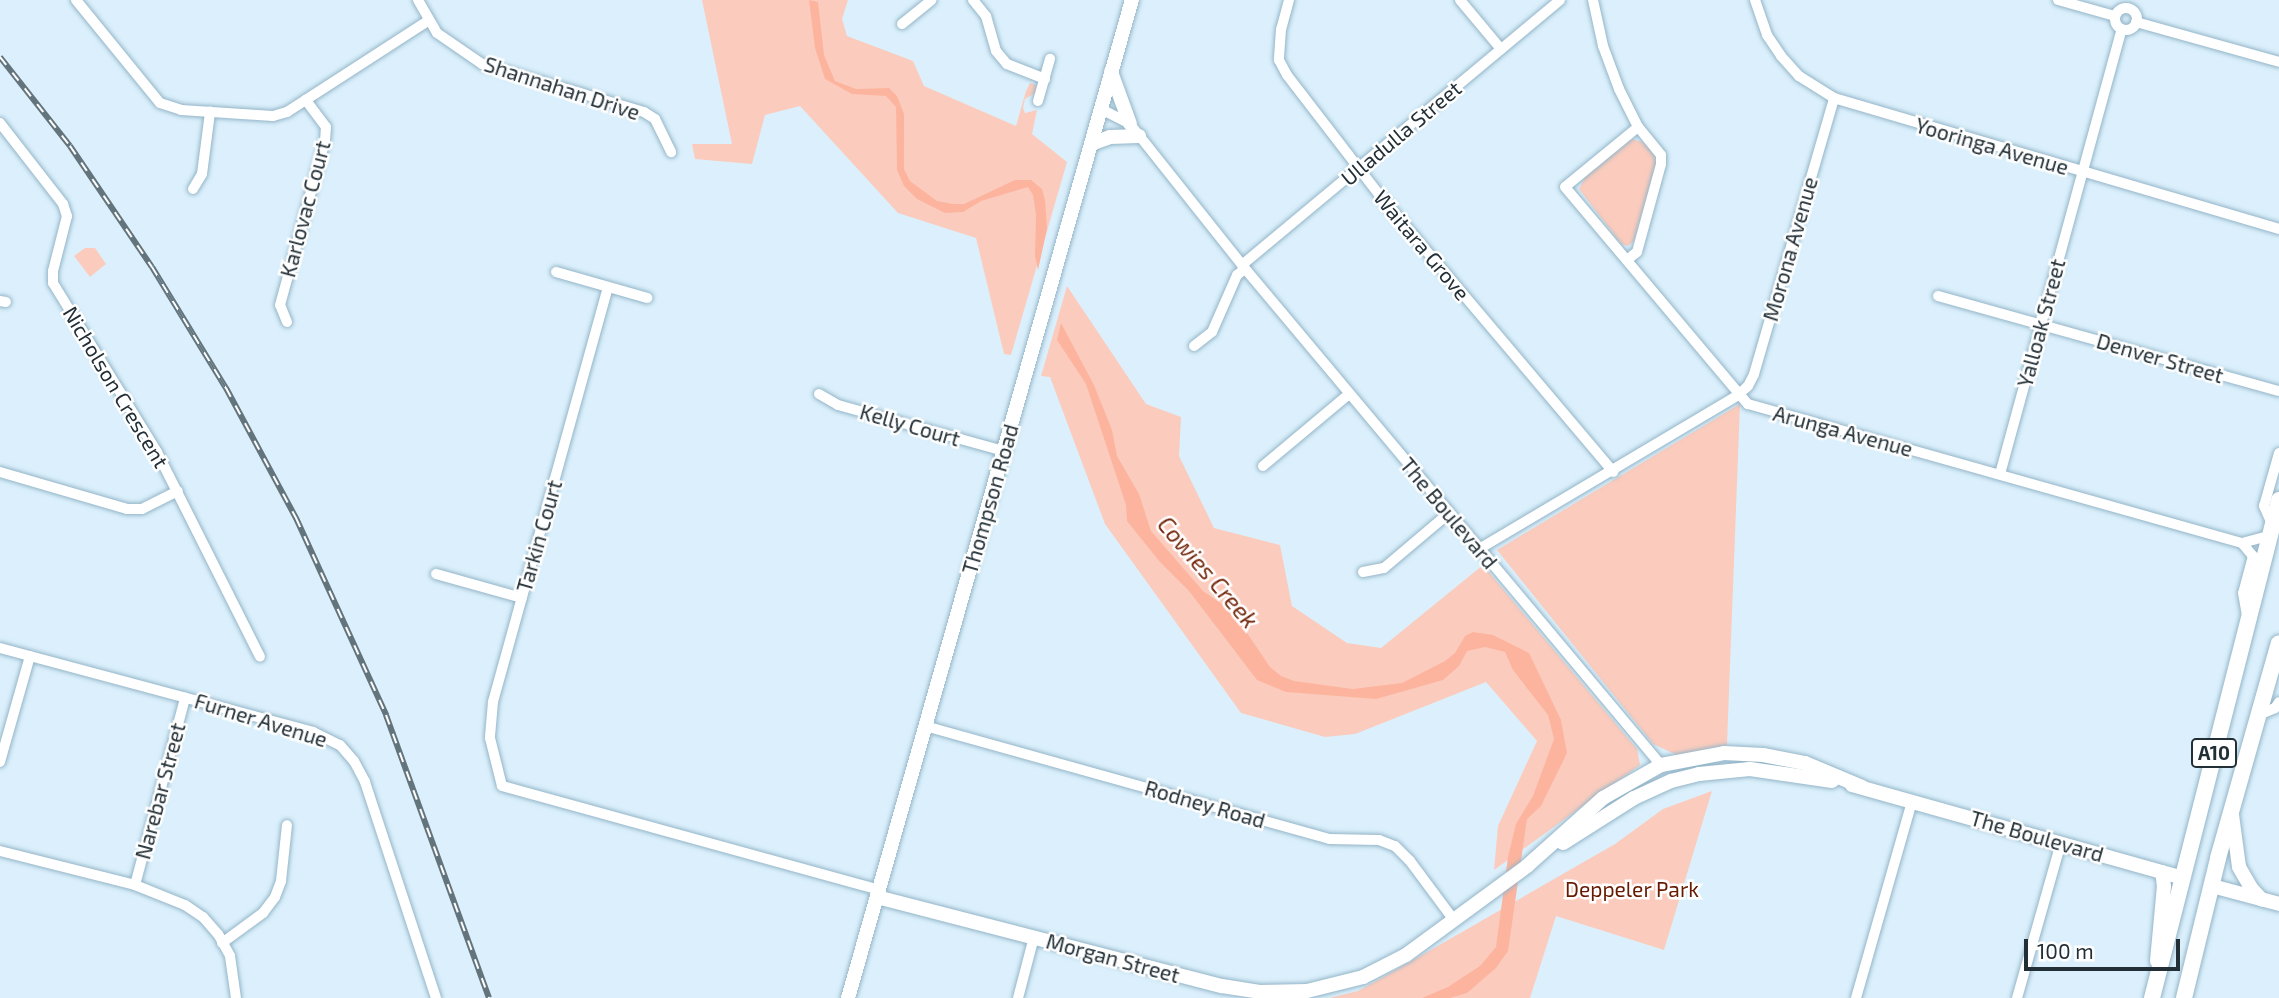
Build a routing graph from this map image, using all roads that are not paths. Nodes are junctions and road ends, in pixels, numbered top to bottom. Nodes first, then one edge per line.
1 (76, 0) edge
2 (418, 0) edge
3 (932, 0) edge
4 (973, 0) edge
5 (1132, 0) edge
6 (1289, 0) edge
7 (1460, 0) edge
8 (1560, 0) edge
9 (1593, 0) edge
10 (1755, 0) edge
11 (2058, 0) edge
12 (2130, 4) edge
13 (2115, 16) junction
14 (429, 20) junction
15 (2136, 22) junction
16 (902, 24) dead end
17 (2122, 29) junction
18 (1502, 49) junction
19 (1050, 59) dead end
20 (2279, 62) edge
21 (1111, 72) junction
22 (1045, 79) junction
23 (1834, 98) junction
24 (306, 100) junction
25 (1038, 101) dead end
26 (1101, 109) junction
27 (210, 112) junction
28 (0, 123) edge
29 (1638, 127) junction
30 (1135, 130) junction
31 (1091, 144) junction
32 (671, 152) dead end
33 (1359, 168) junction
34 (2082, 173) junction
35 (193, 190) dead end
36 (2278, 229) edge
37 (1627, 260) junction
38 (1243, 267) junction
39 (556, 272) dead end
40 (608, 287) junction
41 (1938, 296) dead end
42 (647, 298) dead end
43 (287, 322) dead end
44 (2041, 324) junction
45 (1194, 346) dead end
46 (2279, 391) edge
47 (819, 394) dead end
48 (1349, 394) junction
49 (1738, 395) junction
50 (1003, 451) junction
51 (2279, 453) edge
52 (1263, 466) dead end
53 (0, 472) edge
54 (1613, 472) junction
55 (2000, 474) junction
56 (178, 491) junction
57 (2279, 500) edge
58 (1449, 513) junction
59 (2270, 530) junction
60 (2242, 543) junction
61 (1479, 549) junction
62 (1363, 572) dead end
63 (436, 574) dead end
64 (522, 598) junction
65 (2247, 616) junction
66 (2279, 643) edge
67 (0, 648) edge
68 (30, 656) junction
69 (260, 657) dead end
70 (186, 698) junction
71 (2279, 702) edge
72 (2258, 715) junction
73 (925, 726) junction
74 (0, 762) edge
75 (1661, 765) junction
76 (1671, 782) junction
77 (502, 786) joint
78 (1862, 787) junction
79 (1912, 801) junction
80 (2231, 812) junction
81 (287, 825) dead end
82 (2061, 843) junction
83 (0, 851) edge
84 (1527, 866) junction
85 (2162, 872) junction
86 (2182, 878) junction
87 (135, 885) junction
88 (2212, 886) junction
89 (878, 893) junction
90 (2262, 900) junction
91 (2279, 904) edge
92 (1453, 919) junction
93 (1034, 937) junction
94 (222, 943) junction
95 (2153, 992) edge
96 (236, 998) edge
97 (436, 998) edge
98 (848, 998) edge
99 (1018, 998) edge
100 (1856, 998) edge
101 (2017, 998) edge
102 (2184, 998) edge

1 - 27 street
2 - 14 street, Shannahan Drive
3 - 16 street
4 - 22 street
5 - 21 main road, Thompson Road
6 - 33 street, Waitara Grove
7 - 18 street
8 - 18 street, Ulladulla Street
9 - 29 street
10 - 23 street, Yooringa Avenue
11 - 13 street
12 - 13 street
12 - 15 street
13 - 17 street
14 - 24 street
14 - 32 street, Shannahan Drive
15 - 17 street
15 - 20 street
17 - 34 street, Yalloak Street
18 - 33 street, Ulladulla Street
19 - 22 street
21 - 26 main road, Thompson Road
21 - 30 main road
22 - 25 street
23 - 34 street, Yooringa Avenue
23 - 49 street, Morona Avenue
24 - 27 street
24 - 43 street, Karlovac Court
26 - 30 street, The Boulevard
26 - 31 main road, Thompson Road
27 - 35 street
28 - 56 street, Nicholson Crescent
29 - 37 street
29 - 37 street
30 - 31 main road
30 - 38 street, The Boulevard
31 - 50 main road, Thompson Road
33 - 38 street, Ulladulla Street
33 - 54 street, Waitara Grove
34 - 36 street, Yooringa Avenue
34 - 44 street, Yalloak Street
37 - 49 street
38 - 45 street, Ulladulla Street
38 - 48 street, The Boulevard
39 - 40 street
40 - 42 street
40 - 64 street, Tarkin Court
41 - 44 street, Denver Street
44 - 46 street, Denver Street
44 - 55 street, Yalloak Street
47 - 50 street, Kelly Court
48 - 52 street
48 - 58 street, The Boulevard
49 - 54 street
49 - 55 street, Arunga Avenue
50 - 73 main road, Thompson Road
51 - 59 street
53 - 56 street
54 - 61 street
55 - 60 street, Arunga Avenue
56 - 69 street, Nicholson Crescent
57 - 59 highway, A10
58 - 61 street, The Boulevard
58 - 62 street
59 - 60 street
59 - 65 highway, A10
60 - 65 street
61 - 75 street, The Boulevard
63 - 64 street
64 - 77 street, Tarkin Court
65 - 86 highway, A10
66 - 72 highway, A10
67 - 68 street, Furner Avenue
68 - 70 street, Furner Avenue
68 - 74 street
70 - 87 street, Narebar Street
70 - 97 street, Furner Avenue
71 - 72 street
72 - 80 highway, A10
73 - 89 main road, Thompson Road
73 - 92 street, Rodney Road
75 - 76 main road
75 - 78 main road, The Boulevard
75 - 84 main road, Morgan Street
76 - 78 main road, The Boulevard
76 - 84 main road, Morgan Street
77 - 89 street, Morgan Street
78 - 79 main road, The Boulevard
79 - 82 main road, The Boulevard
79 - 100 street
80 - 88 highway, A10
80 - 90 main road
81 - 94 street
82 - 85 main road, The Boulevard
82 - 101 street
83 - 87 street
84 - 92 main road, Morgan Street
85 - 86 main road, The Boulevard
85 - 95 main road
86 - 88 highway, The Boulevard
86 - 95 highway, A10
87 - 94 street
88 - 90 main road
88 - 102 highway, A10
89 - 93 main road, Morgan Street
89 - 98 main road, Thompson Road
90 - 91 main road
92 - 93 main road, Morgan Street
93 - 99 street
94 - 96 street

